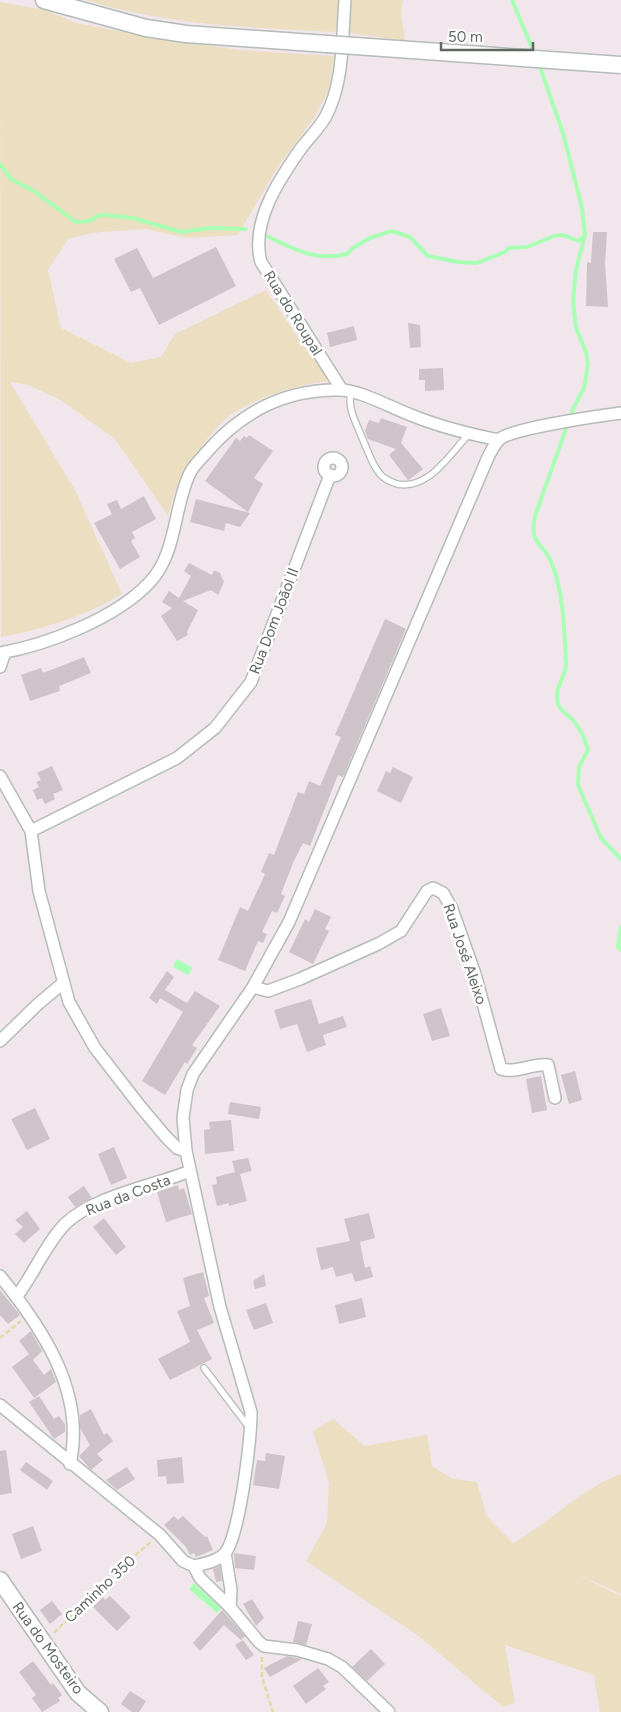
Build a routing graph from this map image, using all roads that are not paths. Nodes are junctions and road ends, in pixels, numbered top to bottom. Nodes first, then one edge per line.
1 (44, 0) edge
2 (345, 0) edge
3 (621, 65) edge
4 (347, 391) junction
5 (621, 413) edge
6 (469, 434) junction
7 (499, 440) junction
8 (330, 476) dead end
9 (3, 652) edge
10 (0, 667) edge
11 (0, 776) edge
12 (32, 831) junction
13 (64, 983) junction
14 (253, 987) junction
15 (0, 1041) edge
16 (555, 1098) dead end
17 (186, 1151) junction
18 (190, 1172) junction
19 (0, 1276) edge
20 (17, 1296) junction
21 (204, 1368) dead end
22 (0, 1405) edge
23 (251, 1430) junction
24 (70, 1464) junction
25 (225, 1553) junction
26 (194, 1566) junction
27 (0, 1580) edge
28 (230, 1607) junction
29 (100, 1712) edge
30 (389, 1712) edge

1 - 3 street, bridge
2 - 4 street, Rua do Roupal
4 - 6 street
4 - 6 lane
4 - 9 street
5 - 7 street
6 - 7 street
7 - 14 street
8 - 12 street, Rua Dom Joãol II
9 - 10 street
11 - 12 street
12 - 13 street
13 - 15 street
13 - 17 street
14 - 16 street, Rua José Aleixo
14 - 17 street
17 - 18 street
18 - 20 street, Rua da Costa
18 - 23 street
19 - 20 street
20 - 24 street
21 - 23 lane
22 - 24 street
23 - 25 street
24 - 26 street
25 - 26 street
25 - 28 street
26 - 28 street
27 - 29 street, Rua do Mosteiro
28 - 30 street

